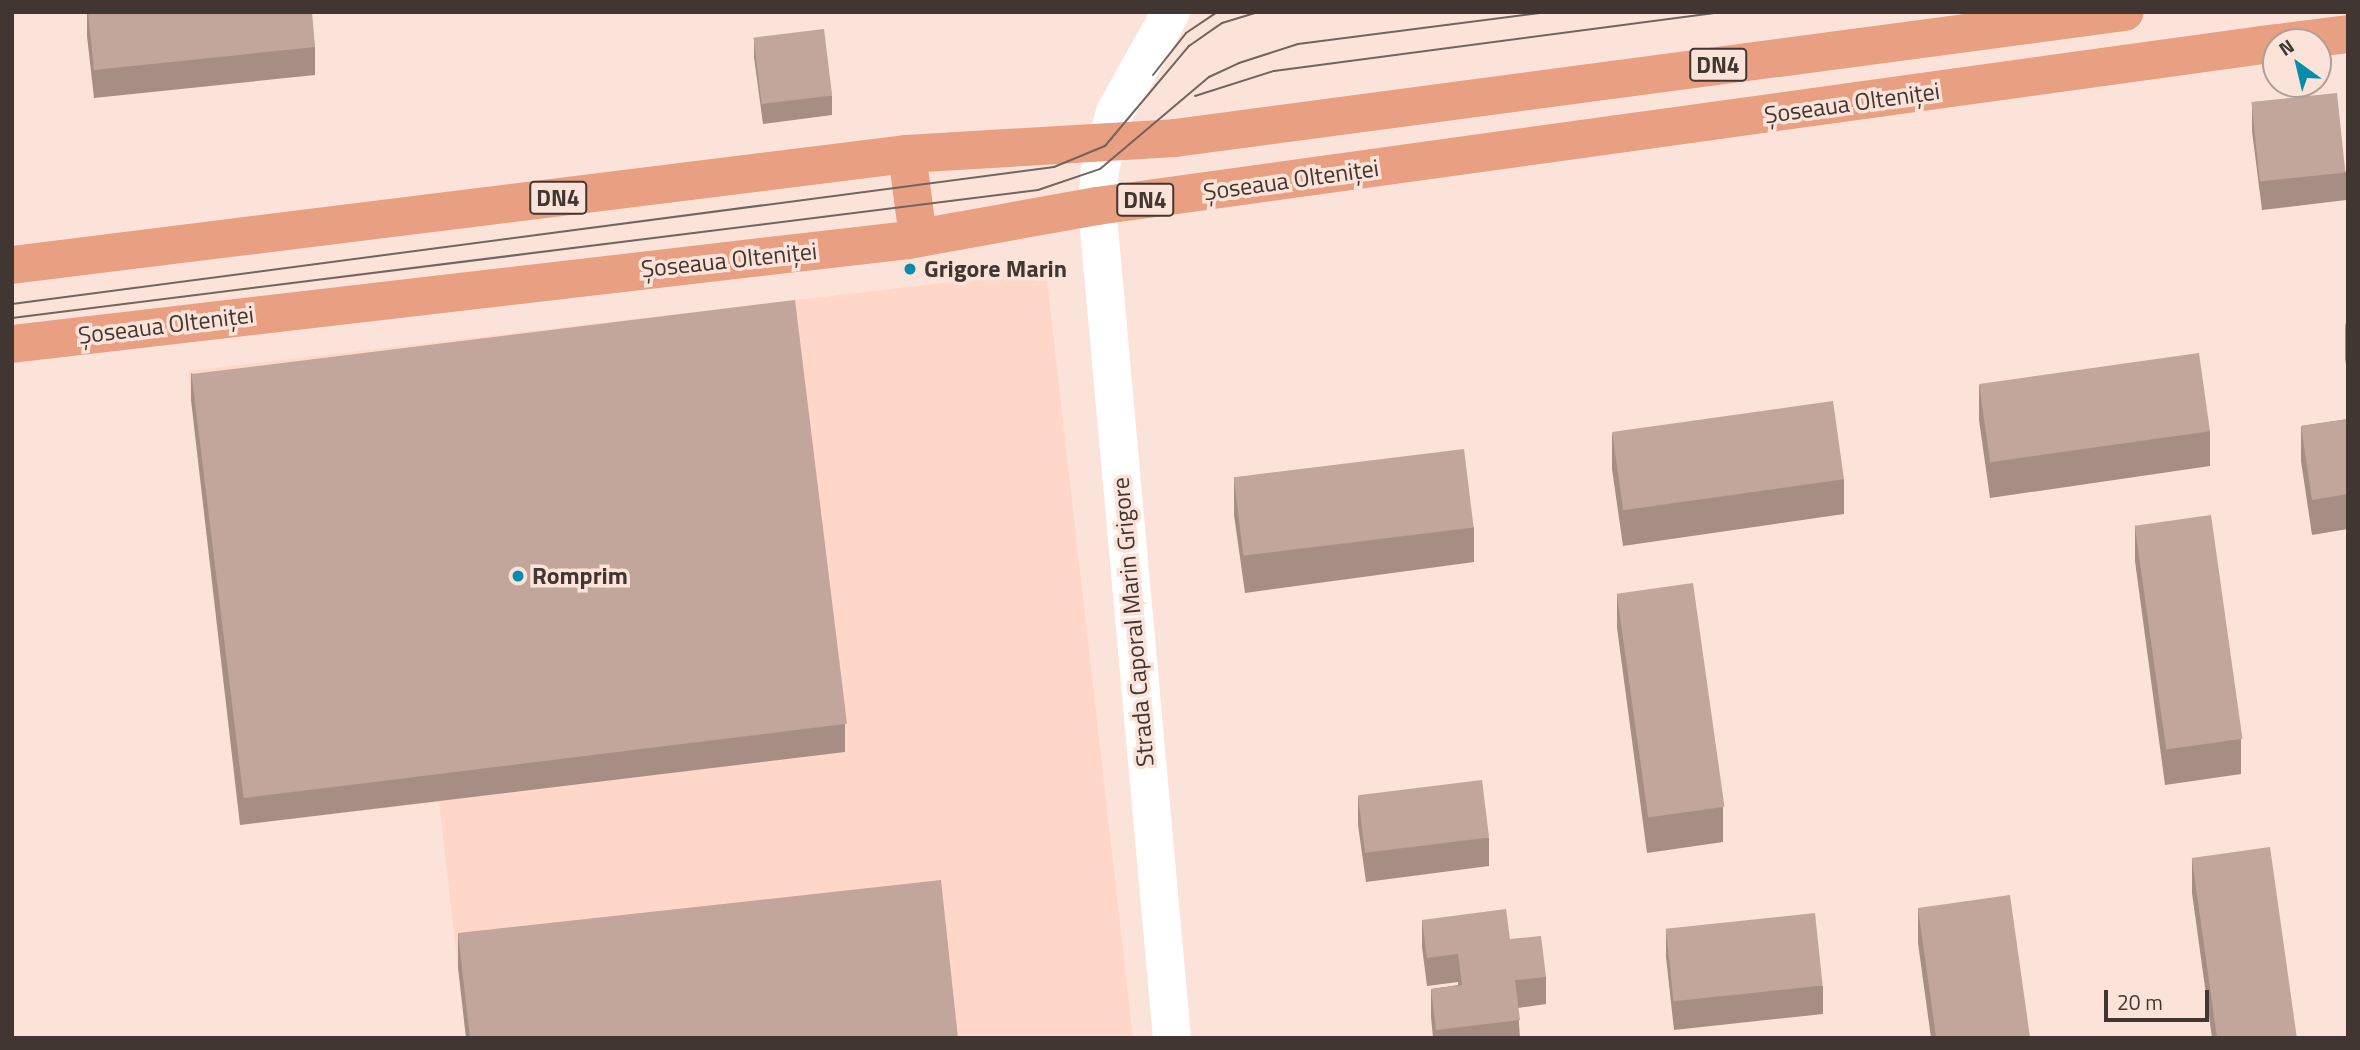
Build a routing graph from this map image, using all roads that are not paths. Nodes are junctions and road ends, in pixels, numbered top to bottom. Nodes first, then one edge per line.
1 (1171, 12) edge
2 (2125, 12) edge
3 (1994, 20) edge
4 (2262, 45) edge
5 (1105, 145) junction
6 (907, 155) junction
7 (1097, 206) junction
8 (918, 238) junction
9 (12, 265) edge
10 (12, 344) edge
11 (1172, 1038) edge

1 - 5 street, Strada Caporal Marin Grigore
2 - 3 main road, DN4
3 - 5 main road, DN4
4 - 7 main road, Șoseaua Olteniței / DN4
5 - 6 main road, DN4
5 - 7 street, Strada Caporal Marin Grigore
6 - 8 main road
6 - 9 main road, DN4
7 - 8 main road, Șoseaua Olteniței / DN4
7 - 11 street, Strada Caporal Marin Grigore
8 - 10 main road, Șoseaua Olteniței / DN4

